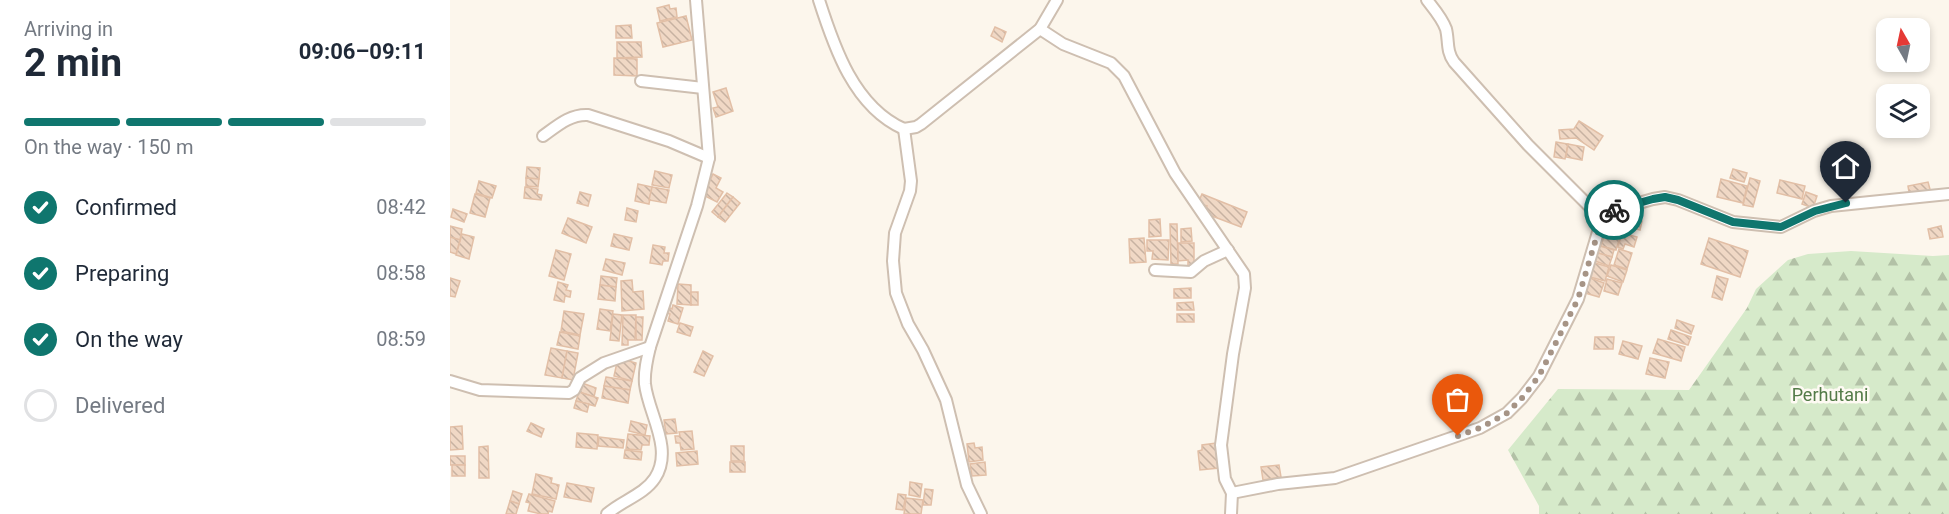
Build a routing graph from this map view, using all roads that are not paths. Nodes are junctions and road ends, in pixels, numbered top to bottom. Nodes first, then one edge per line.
1 (696, 0) edge
2 (819, 0) edge
3 (1057, 0) edge
4 (1427, 0) edge
5 (1040, 29) junction
6 (641, 81) dead end
7 (703, 88) junction
8 (904, 129) junction
9 (543, 136) dead end
10 (709, 158) junction
11 (1949, 194) edge
12 (1601, 222) junction
13 (1228, 250) junction
14 (1155, 270) dead end
15 (650, 347) junction
16 (450, 381) edge
17 (1232, 493) junction
18 (607, 514) edge
19 (981, 514) edge
20 (1231, 514) edge

1 - 7 street
2 - 8 street
3 - 5 street
4 - 12 street
5 - 8 street
5 - 13 street
6 - 7 street
7 - 10 street
8 - 19 street
9 - 10 street
10 - 15 street
11 - 12 street
12 - 17 street
13 - 14 street
13 - 17 street
15 - 16 street
15 - 18 street
17 - 20 street

